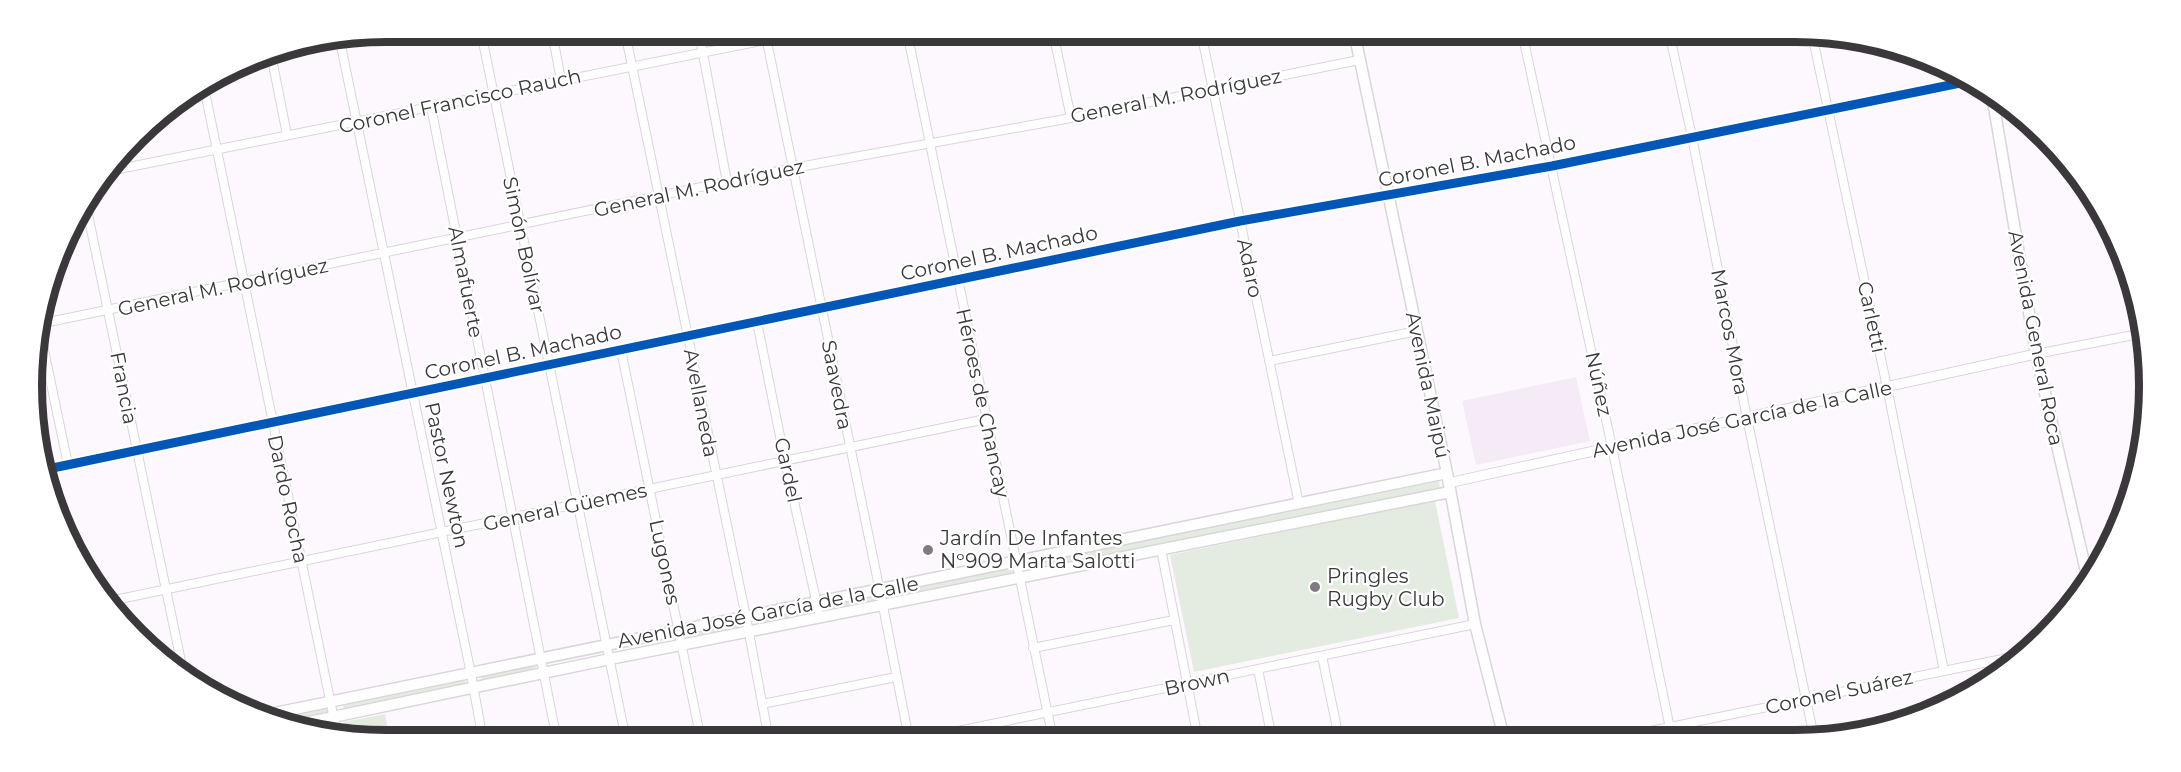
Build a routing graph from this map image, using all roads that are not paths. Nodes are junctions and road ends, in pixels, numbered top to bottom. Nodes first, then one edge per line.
1 (482, 42) edge
2 (554, 42) edge
3 (627, 42) edge
4 (702, 42) edge
5 (743, 42) edge
6 (767, 42) edge
7 (909, 42) edge
8 (1055, 42) edge
9 (1203, 42) edge
10 (1356, 42) edge
11 (1524, 42) edge
12 (1671, 42) edge
13 (1814, 43) edge
14 (341, 45) edge
15 (704, 52) junction
16 (1359, 60) junction
17 (272, 61) edge
18 (632, 65) junction
19 (561, 80) junction
20 (1958, 83) edge
21 (1212, 89) junction
22 (205, 93) edge
23 (493, 94) junction
24 (431, 106) junction
25 (1994, 106) edge
26 (1828, 109) junction
27 (1071, 118) junction
28 (357, 122) junction
29 (287, 135) junction
30 (1692, 137) junction
31 (930, 142) junction
32 (217, 149) junction
33 (1552, 166) junction
34 (793, 168) junction
35 (119, 169) edge
36 (727, 182) junction
37 (659, 196) junction
38 (1388, 196) junction
39 (88, 214) edge
40 (1240, 221) junction
41 (520, 225) junction
42 (457, 238) junction
43 (384, 253) junction
44 (958, 280) junction
45 (244, 282) junction
46 (821, 308) junction
47 (108, 310) junction
48 (757, 322) junction
49 (48, 323) edge
50 (1417, 331) junction
51 (2135, 335) edge
52 (687, 336) junction
53 (44, 350) edge
54 (621, 350) junction
55 (2036, 354) junction
56 (1269, 361) junction
57 (549, 365) junction
58 (484, 378) junction
59 (1887, 387) junction
60 (412, 393) junction
61 (1747, 418) junction
62 (986, 420) junction
63 (272, 422) junction
64 (1612, 447) junction
65 (849, 448) junction
66 (136, 450) junction
67 (785, 461) junction
68 (68, 465) junction
69 (52, 468) edge
70 (716, 476) junction
71 (1448, 483) junction
72 (649, 489) junction
73 (577, 504) junction
74 (1299, 504) junction
75 (512, 518) junction
76 (441, 533) junction
77 (1161, 549) junction
78 (301, 562) junction
79 (1017, 562) junction
80 (2086, 570) edge
81 (1020, 577) junction
82 (165, 590) junction
83 (880, 590) junction
84 (117, 600) edge
85 (817, 602) junction
86 (883, 606) junction
87 (746, 617) junction
88 (820, 618) junction
89 (1174, 620) junction
90 (1475, 624) junction
91 (679, 630) junction
92 (749, 632) junction
93 (607, 645) junction
94 (682, 645) junction
95 (1034, 648) junction
96 (1322, 656) junction
97 (610, 659) junction
98 (2005, 659) edge
99 (540, 660) junction
100 (181, 662) edge
101 (1258, 669) junction
102 (1944, 671) junction
103 (543, 673) junction
104 (471, 674) junction
105 (896, 677) junction
106 (1186, 684) junction
107 (474, 689) junction
108 (1807, 699) junction
109 (331, 702) junction
110 (762, 704) junction
111 (277, 713) edge
112 (1047, 713) junction
113 (334, 718) junction
114 (313, 722) edge
115 (336, 726) edge
116 (1670, 727) junction
117 (1813, 729) edge
118 (481, 730) edge
119 (555, 730) edge
120 (624, 730) edge
121 (699, 730) edge
122 (767, 730) edge
123 (907, 730) edge
124 (963, 730) edge
125 (1051, 730) edge
126 (1196, 730) edge
127 (1270, 730) edge
128 (1337, 730) edge
129 (1502, 730) edge
130 (1655, 730) edge
131 (1671, 730) edge

1 - 23 street, Simón Bolívar
2 - 19 street
3 - 18 street, Avellaneda
4 - 15 street
5 - 15 street, Coronel Francisco Rauch
6 - 34 street, Saavedra
7 - 31 street, Héroes de Chancay
8 - 27 street
9 - 21 street, Adaro
10 - 16 main road, Avenida Maipú
11 - 33 street, Núñez
12 - 30 street, Marcos Mora
13 - 26 street, Carletti
14 - 28 street, Pastor Newton
15 - 18 street, Coronel Francisco Rauch
15 - 36 street
16 - 21 street, General M. Rodríguez
16 - 38 main road, Avenida Maipú
17 - 29 street
18 - 19 street, Coronel Francisco Rauch
18 - 37 street, Avellaneda
19 - 23 street, Coronel Francisco Rauch
20 - 26 street, Coronel B. Machado
21 - 27 street, General M. Rodríguez
21 - 40 street, Adaro
22 - 32 street, Dardo Rocha
23 - 24 street, Coronel Francisco Rauch
23 - 41 street, Simón Bolívar
24 - 28 street, Coronel Francisco Rauch
24 - 42 street, Almafuerte
25 - 55 main road, Avenida General Roca
26 - 30 street, Coronel B. Machado
26 - 59 street, Carletti
27 - 31 street, General M. Rodríguez
28 - 29 street, Coronel Francisco Rauch
28 - 43 street, Pastor Newton
29 - 32 street, Coronel Francisco Rauch
30 - 33 street, Coronel B. Machado
30 - 61 street, Marcos Mora
31 - 34 street, General M. Rodríguez
31 - 44 street, Héroes de Chancay
32 - 35 street, Coronel Francisco Rauch
32 - 45 street, Dardo Rocha
33 - 38 street, Coronel B. Machado
33 - 64 street, Núñez
34 - 36 street, General M. Rodríguez
34 - 46 street, Saavedra
36 - 37 street, General M. Rodríguez
37 - 41 street, General M. Rodríguez
37 - 52 street, Avellaneda
38 - 40 street, Coronel B. Machado
38 - 50 main road, Avenida Maipú
39 - 47 street, Francia
40 - 44 street, Coronel B. Machado
40 - 56 street, Adaro
41 - 42 street, General M. Rodríguez
41 - 57 street, Simón Bolívar
42 - 43 street, General M. Rodríguez
42 - 58 street, Almafuerte
43 - 45 street, General M. Rodríguez
43 - 60 street, Pastor Newton
44 - 46 street, Coronel B. Machado
44 - 62 street, Héroes de Chancay
45 - 47 street, General M. Rodríguez
45 - 63 street, Dardo Rocha
46 - 48 street, Coronel B. Machado
46 - 65 street, Saavedra
47 - 49 street, General M. Rodríguez
47 - 66 street, Francia
48 - 52 street, Coronel B. Machado
48 - 67 street, Gardel
50 - 56 street
50 - 71 main road, Avenida Maipú
51 - 55 street
52 - 54 street, Coronel B. Machado
52 - 70 street, Avellaneda
53 - 68 street
54 - 57 street, Coronel B. Machado
54 - 72 street, Lugones
55 - 59 street, Avenida José García de la Calle
55 - 80 main road, Avenida General Roca
56 - 74 street, Adaro
57 - 58 street, Coronel B. Machado
57 - 73 street, Simón Bolívar
58 - 60 street, Coronel B. Machado
58 - 75 street, Almafuerte
59 - 61 street, Avenida José García de la Calle
59 - 102 street, Carletti
60 - 63 street, Coronel B. Machado
60 - 76 street, Pastor Newton
61 - 64 street, Avenida José García de la Calle
61 - 108 street, Marcos Mora
62 - 65 street, General Güemes
62 - 79 street, Héroes de Chancay
63 - 66 street, Coronel B. Machado
63 - 78 street, Dardo Rocha
64 - 71 street, Avenida José García de la Calle
64 - 116 street, Núñez
65 - 67 street, General Güemes
65 - 83 street, Saavedra
66 - 68 street, Coronel B. Machado
66 - 82 street, Francia
67 - 70 street, General Güemes
67 - 85 street, Gardel
68 - 69 street, Coronel B. Machado
70 - 72 street, General Güemes
70 - 87 street, Avellaneda
71 - 74 main road, Avenida José García de la Calle
71 - 77 main road, Avenida José García de la Calle
71 - 90 main road, Avenida Maipú
72 - 73 street, General Güemes
72 - 91 street, Lugones
73 - 75 street, General Güemes
73 - 93 street, Simón Bolívar
74 - 79 main road, Avenida José García de la Calle
75 - 76 street, General Güemes
75 - 99 street, Almafuerte
76 - 78 street, General Güemes
76 - 104 street, Pastor Newton
77 - 81 main road, Avenida José García de la Calle
77 - 89 street
78 - 82 street, General Güemes
78 - 109 street, Dardo Rocha
79 - 81 street, Héroes de Chancay
79 - 83 main road, Avenida José García de la Calle
81 - 86 main road, Avenida José García de la Calle
81 - 95 street, Héroes de Chancay
82 - 84 street, General Güemes
82 - 100 street, Francia
83 - 85 main road, Avenida José García de la Calle
83 - 86 street, Saavedra
85 - 87 main road, Avenida José García de la Calle
85 - 88 street, Gardel
86 - 88 main road, Avenida José García de la Calle
86 - 105 street, Saavedra
87 - 91 main road, Avenida José García de la Calle
87 - 92 street, Avellaneda
88 - 92 main road, Avenida José García de la Calle
89 - 95 street
89 - 106 street
90 - 96 street, Brown
90 - 129 main road, Avenida Maipú
91 - 93 main road, Avenida José García de la Calle
91 - 94 street, Lugones
92 - 94 main road, Avenida José García de la Calle
92 - 110 street, Avellaneda
93 - 97 street, Simón Bolívar
93 - 99 main road, Avenida José García de la Calle
94 - 97 main road, Avenida José García de la Calle
94 - 121 street, Lugones
95 - 112 street, Héroes de Chancay
96 - 101 street, Brown
96 - 128 street
97 - 103 main road, Avenida José García de la Calle
97 - 120 street, Simón Bolívar
98 - 102 street, Coronel Suárez
99 - 103 street, Almafuerte
99 - 104 main road, Avenida José García de la Calle
101 - 106 street, Brown
101 - 127 street
102 - 108 street, Coronel Suárez
103 - 107 main road, Avenida José García de la Calle
103 - 119 street, Almafuerte
104 - 107 street, Pastor Newton
104 - 109 main road, Avenida José García de la Calle
105 - 110 street
105 - 123 street, Saavedra
106 - 112 street, Brown
106 - 126 street
107 - 113 main road, Avenida José García de la Calle
107 - 118 street, Pastor Newton
108 - 116 street, Coronel Suárez
108 - 117 street, Marcos Mora
109 - 111 main road, Avenida José García de la Calle
109 - 113 street, Dardo Rocha
110 - 122 street, Avellaneda
112 - 124 street, Brown
112 - 125 street, Héroes de Chancay
113 - 114 main road, Avenida José García de la Calle
113 - 115 street, Dardo Rocha
116 - 130 street, Coronel Suárez
116 - 131 street, Núñez

